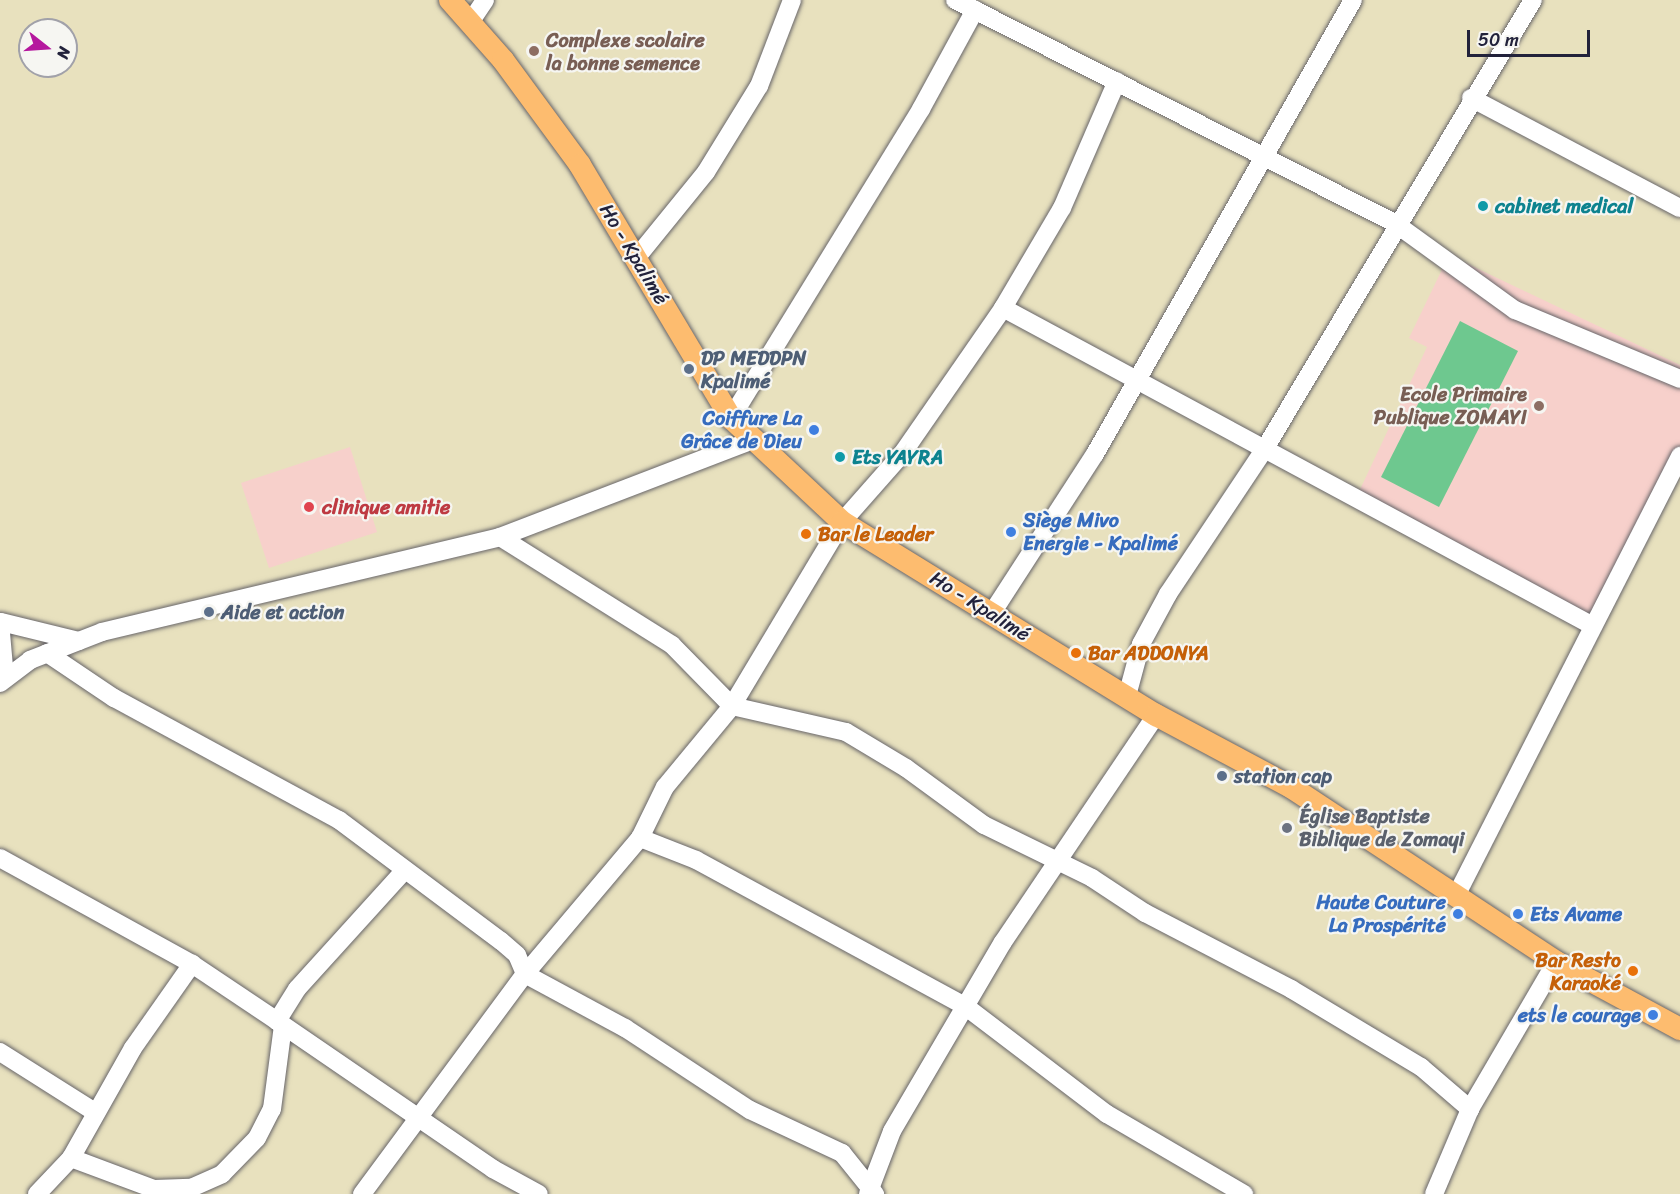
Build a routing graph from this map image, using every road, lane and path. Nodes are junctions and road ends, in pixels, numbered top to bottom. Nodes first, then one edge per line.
1 (450, 0) edge
2 (485, 0) edge
3 (792, 0) edge
4 (955, 0) edge
5 (1353, 0) edge
6 (1533, 0) edge
7 (975, 10) junction
8 (471, 21) junction
9 (1117, 81) junction
10 (1471, 98) junction
11 (1262, 155) junction
12 (1680, 208) edge
13 (1396, 224) junction
14 (637, 257) junction
15 (1003, 308) junction
16 (1680, 379) edge
17 (1136, 381) junction
18 (731, 418) junction
19 (750, 441) junction
20 (1264, 450) junction
21 (1680, 456) edge
22 (842, 522) junction
23 (500, 537) junction
24 (992, 613) junction
25 (0, 622) edge
26 (1593, 626) junction
27 (79, 641) junction
28 (47, 653) junction
29 (3, 680) edge
30 (1127, 696) junction
31 (732, 706) junction
32 (1156, 715) junction
33 (640, 838) junction
34 (0, 858) edge
35 (1059, 861) junction
36 (404, 871) junction
37 (1457, 894) junction
38 (1556, 962) junction
39 (192, 964) junction
40 (525, 974) junction
41 (965, 1006) junction
42 (280, 1023) junction
43 (1680, 1029) edge
44 (0, 1052) edge
45 (1470, 1109) junction
46 (95, 1112) junction
47 (424, 1118) junction
48 (71, 1158) junction
49 (872, 1193) edge
50 (37, 1194) edge
51 (362, 1194) edge
52 (539, 1194) edge
53 (1244, 1194) edge
54 (1434, 1194) edge

1 - 8 main road, Ho - Kpalimé
2 - 8 street
3 - 14 street
4 - 7 street
5 - 11 street
6 - 10 street
7 - 9 street
7 - 18 street
8 - 14 main road, Ho - Kpalimé
9 - 11 street
9 - 15 street
10 - 12 street
10 - 13 street
11 - 13 street
11 - 17 street
13 - 16 street
13 - 20 street
14 - 18 main road, Ho - Kpalimé
15 - 17 street
15 - 22 street
17 - 20 street
17 - 24 street
18 - 19 main road, Ho - Kpalimé
19 - 22 main road, Ho - Kpalimé
19 - 23 street
20 - 26 street
20 - 30 street
21 - 26 street
22 - 24 main road, Ho - Kpalimé
22 - 31 street
23 - 27 street
23 - 31 street
24 - 30 main road, Ho - Kpalimé
25 - 27 street
25 - 29 street
26 - 37 street
27 - 28 street
28 - 29 street
28 - 36 street
30 - 32 main road, Ho - Kpalimé
31 - 33 street
31 - 35 street
32 - 35 street
32 - 37 main road, Ho - Kpalimé
33 - 40 street
33 - 41 street
34 - 39 street
35 - 41 street
35 - 45 street
36 - 40 street
36 - 42 street
37 - 38 main road, Ho - Kpalimé
38 - 43 main road, Ho - Kpalimé
38 - 45 street
39 - 42 street
39 - 46 street
40 - 47 street
40 - 49 street
41 - 49 street
41 - 53 street
42 - 47 street
42 - 48 street
44 - 46 street
45 - 54 street
46 - 48 street
47 - 51 street
47 - 52 street
48 - 50 street

